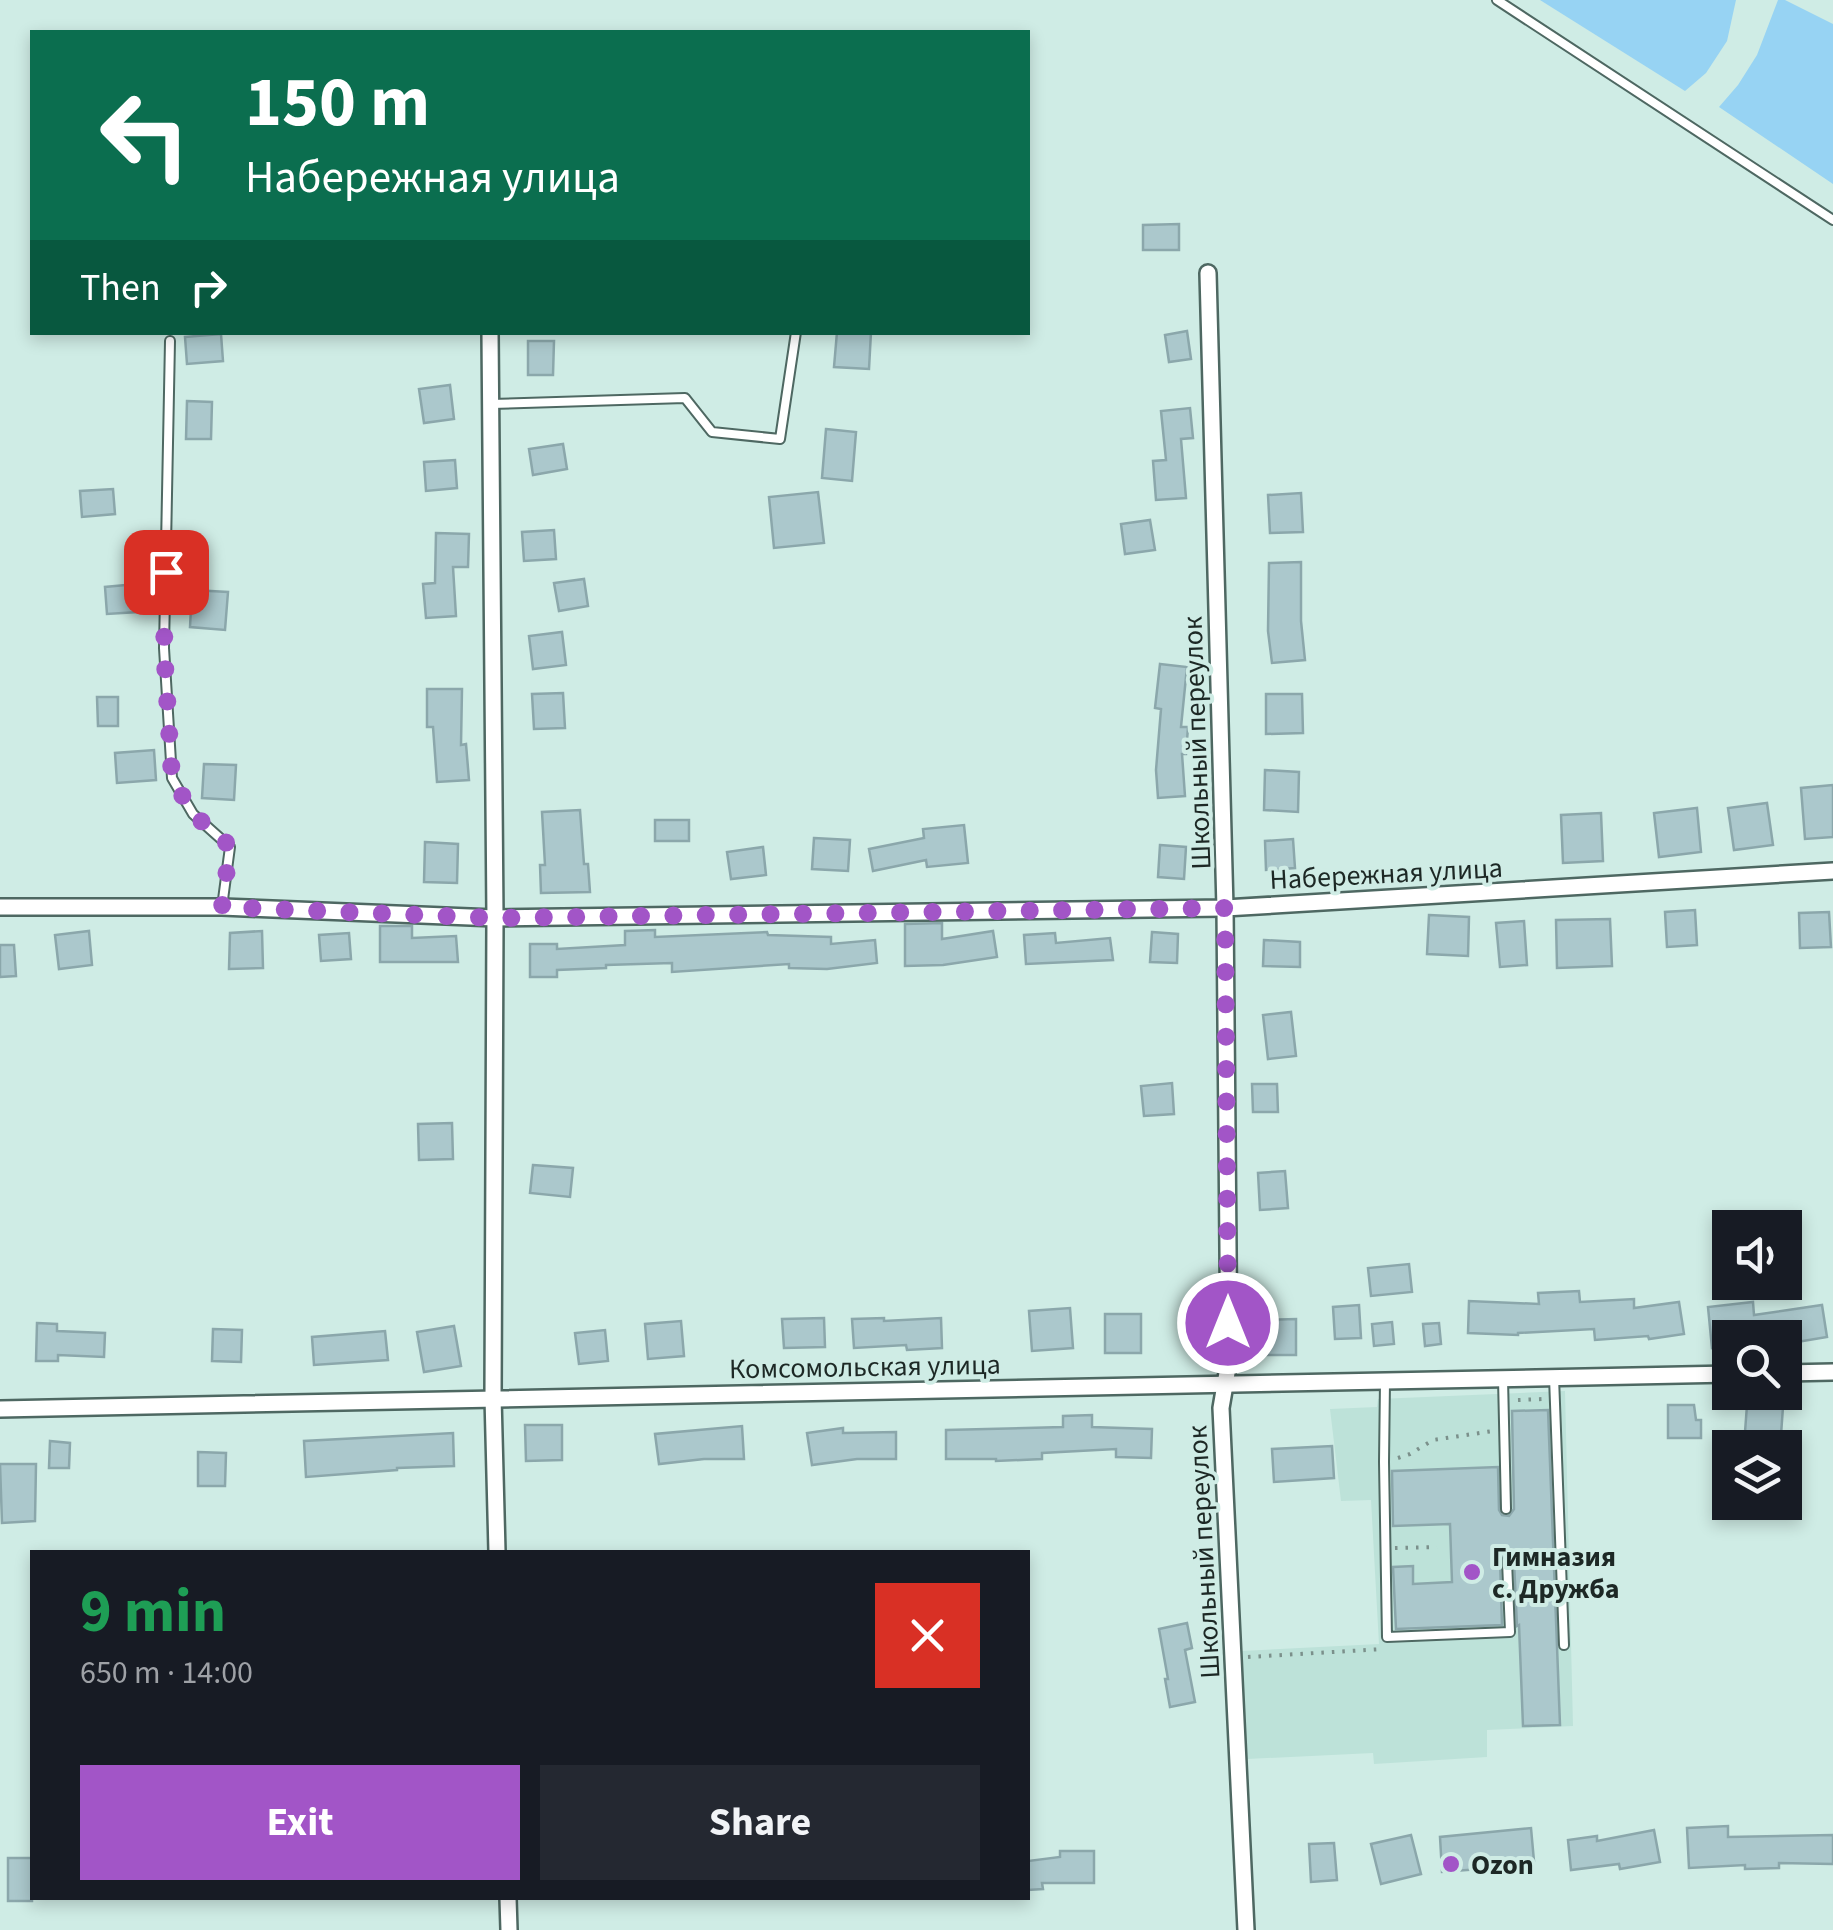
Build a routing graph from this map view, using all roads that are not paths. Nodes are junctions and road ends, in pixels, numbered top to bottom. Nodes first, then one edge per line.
1 (1497, 0) edge
2 (1833, 220) edge
3 (1208, 273) dead end
4 (490, 335) edge
5 (796, 335) edge
6 (170, 341) dead end
7 (491, 404) junction
8 (1833, 870) edge
9 (0, 907) edge
10 (222, 907) junction
11 (1225, 908) junction
12 (495, 918) junction
13 (1833, 1372) edge
14 (1802, 1373) edge
15 (1712, 1374) edge
16 (1554, 1376) junction
17 (1502, 1378) junction
18 (1386, 1381) junction
19 (1224, 1385) junction
20 (492, 1397) junction
21 (0, 1408) edge
22 (1506, 1510) dead end
23 (497, 1550) edge
24 (1507, 1560) dead end
25 (1564, 1645) dead end
26 (508, 1900) edge
27 (508, 1930) edge
28 (1246, 1930) edge

1 - 2 lane
3 - 11 street, Школьный переулок
4 - 7 street
5 - 7 lane
6 - 10 lane
7 - 12 street
8 - 11 street, Набережная улица
9 - 10 street, Набережная улица
10 - 12 street, Набережная улица
11 - 12 street, Набережная улица
11 - 19 street, Школьный переулок
12 - 20 street
13 - 14 street
15 - 16 street, Комсомольская улица
16 - 17 street, Комсомольская улица
16 - 25 lane
17 - 18 street, Комсомольская улица
17 - 22 lane
18 - 19 street, Комсомольская улица
18 - 24 lane
19 - 20 street, Комсомольская улица
19 - 28 street, Школьный переулок
20 - 21 street, Комсомольская улица
20 - 23 street
26 - 27 street

